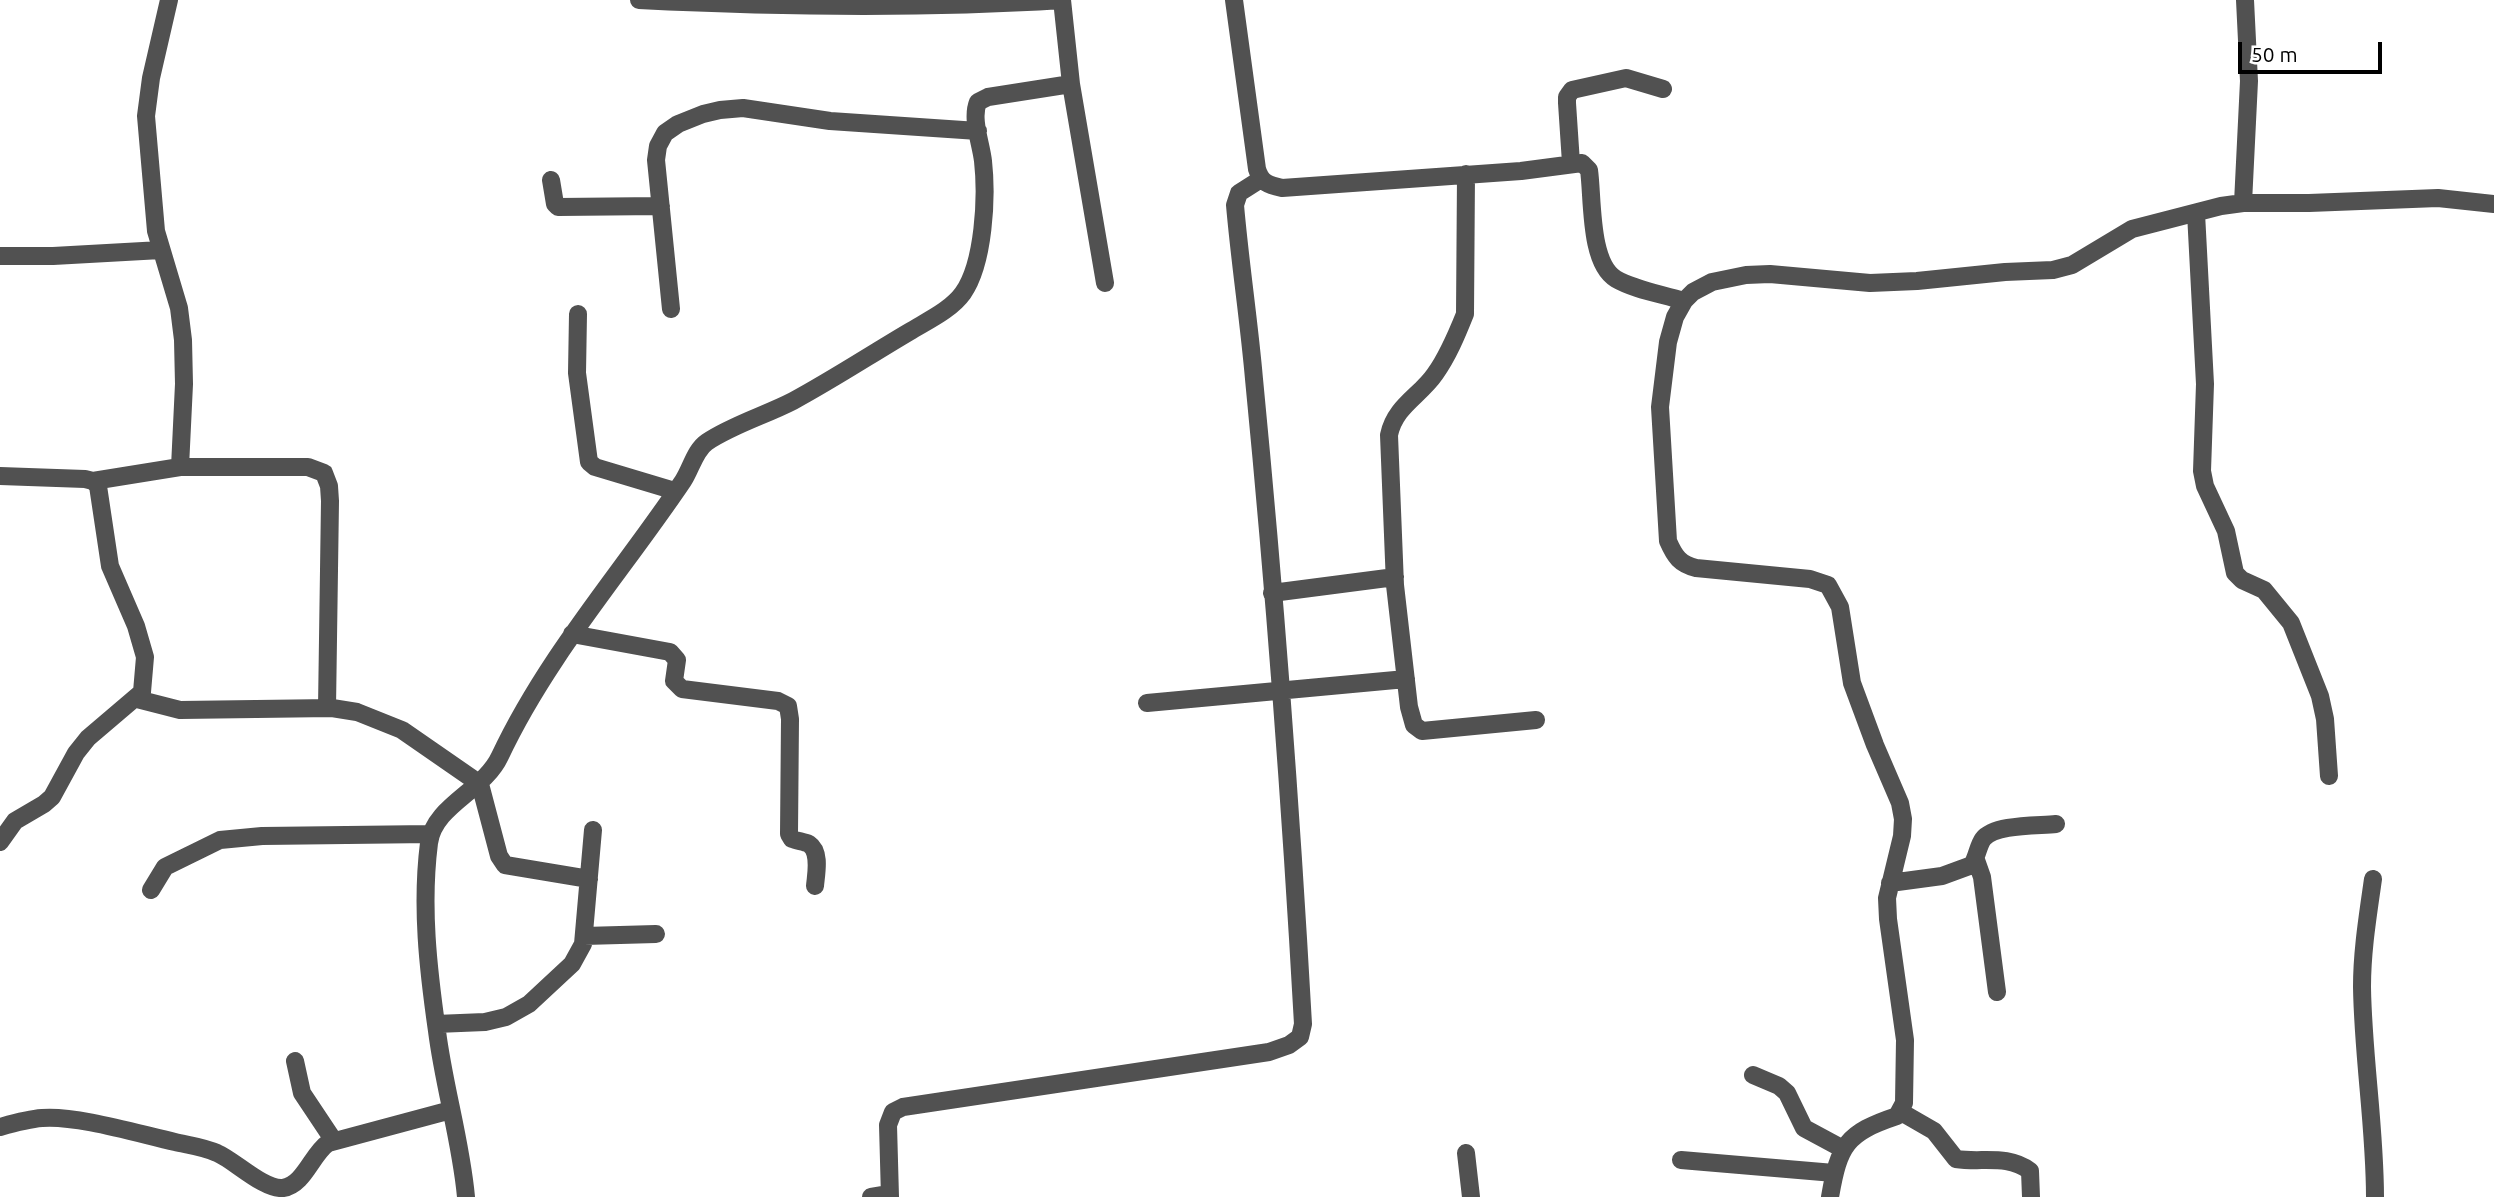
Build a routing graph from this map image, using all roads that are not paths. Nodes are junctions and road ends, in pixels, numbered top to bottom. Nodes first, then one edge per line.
1 (169, 0) edge
2 (639, 0) edge
3 (1062, 0) edge
4 (1234, 0) edge
5 (2245, 0) edge
6 (662, 1) edge
7 (764, 3) edge
8 (910, 3) edge
9 (1071, 84) junction
10 (1663, 89) dead end
11 (978, 131) junction
12 (1571, 163) junction
13 (1466, 174) junction
14 (1261, 179) junction
15 (551, 180) dead end
16 (2243, 203) junction
17 (2494, 204) edge
18 (661, 206) junction
19 (2196, 213) junction
20 (160, 250) junction
21 (0, 256) edge
22 (1105, 283) dead end
23 (1684, 301) junction
24 (671, 309) dead end
25 (578, 313) dead end
26 (180, 467) junction
27 (0, 476) edge
28 (93, 481) junction
29 (675, 491) junction
30 (1395, 577) junction
31 (1272, 593) junction
32 (572, 634) junction
33 (1406, 679) junction
34 (1282, 689) junction
35 (137, 699) junction
36 (1147, 703) dead end
37 (327, 708) junction
38 (1536, 720) dead end
39 (2329, 776) dead end
40 (480, 784) junction
41 (2056, 824) dead end
42 (593, 830) dead end
43 (431, 834) junction
44 (0, 842) edge
45 (1976, 860) junction
46 (589, 879) junction
47 (2373, 879) dead end
48 (1890, 883) junction
49 (816, 886) dead end
50 (152, 890) dead end
51 (656, 934) dead end
52 (584, 936) junction
53 (1997, 992) dead end
54 (436, 1024) junction
55 (295, 1061) dead end
56 (1753, 1076) dead end
57 (451, 1110) junction
58 (1901, 1112) junction
59 (0, 1127) edge
60 (334, 1142) junction
61 (1843, 1149) junction
62 (1466, 1153) dead end
63 (1681, 1160) dead end
64 (1834, 1173) junction
65 (263, 1191) edge
66 (890, 1196) edge
67 (466, 1197) edge
68 (870, 1197) edge
69 (1471, 1197) edge
70 (1830, 1197) edge
71 (2031, 1197) edge
72 (2375, 1197) edge

1 - 20 street
2 - 6 street
3 - 8 street
3 - 9 street
4 - 14 street
5 - 16 street
6 - 7 street
7 - 8 street
9 - 11 street
9 - 22 street
10 - 12 street
11 - 18 street
11 - 29 street
12 - 13 street
12 - 23 street
13 - 14 street
13 - 30 street
14 - 31 street
15 - 18 street
16 - 17 street
16 - 19 street
18 - 24 street
19 - 23 street
19 - 39 street
20 - 21 street
20 - 26 street
23 - 48 street
25 - 29 street
26 - 28 street
26 - 37 street
27 - 28 street
28 - 35 street
29 - 32 street
30 - 31 street
30 - 33 street
31 - 34 street
32 - 40 street
32 - 49 street
33 - 34 street
33 - 38 street
34 - 36 street
34 - 66 street
35 - 37 street
35 - 44 street
37 - 40 street
40 - 43 street
40 - 46 street
41 - 45 street
42 - 46 street
43 - 50 street
43 - 54 street
45 - 48 street
45 - 53 street
46 - 52 street
47 - 72 street
48 - 58 street
51 - 52 street
52 - 54 street
54 - 57 street
55 - 60 street
56 - 61 street
57 - 60 street
57 - 67 street
58 - 61 street
58 - 71 street
59 - 65 street
60 - 65 street
61 - 64 street
62 - 69 street
63 - 64 street
64 - 70 street
66 - 68 street

